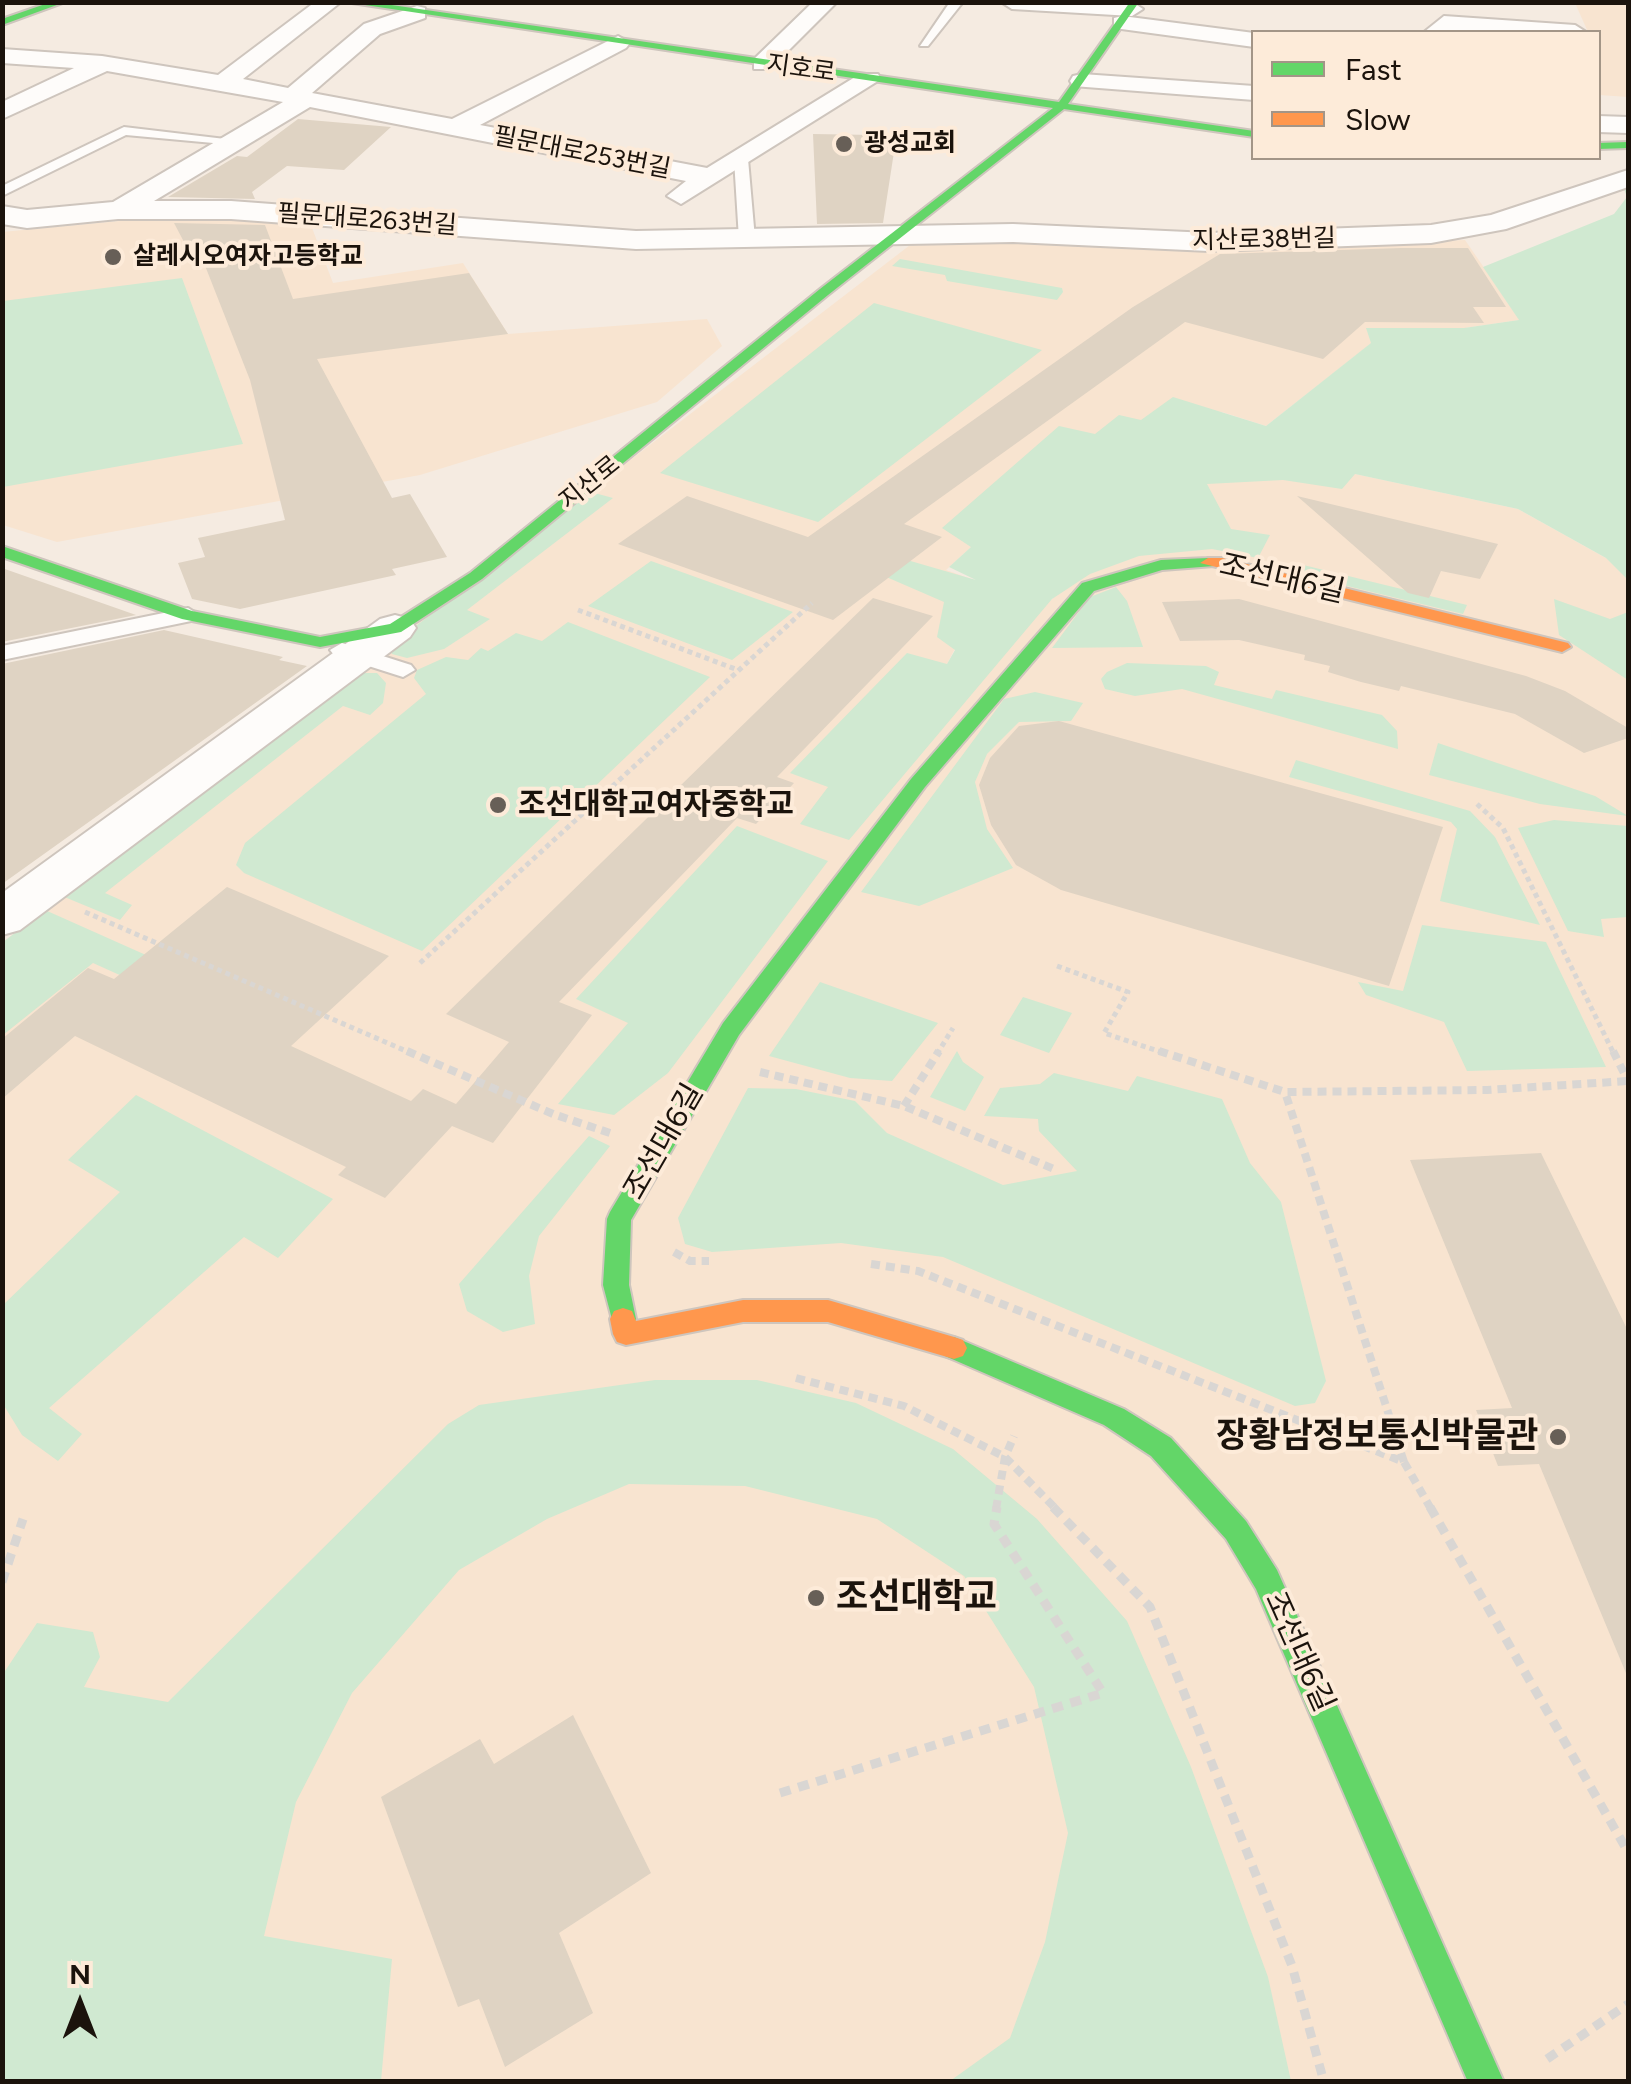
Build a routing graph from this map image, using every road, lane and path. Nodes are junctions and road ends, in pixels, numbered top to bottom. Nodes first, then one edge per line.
1 (61, 2) edge
2 (330, 2) edge
3 (349, 2) edge
4 (460, 2) edge
5 (826, 2) edge
6 (957, 2) edge
7 (1012, 2) edge
8 (1563, 2) edge
9 (1129, 12) edge
10 (428, 14) junction
11 (2, 22) edge
12 (1437, 30) edge
13 (1546, 30) edge
14 (1574, 30) edge
15 (1251, 39) edge
16 (618, 43) junction
17 (924, 43) dead end
18 (7, 60) edge
19 (102, 63) junction
20 (762, 64) junction
21 (869, 79) junction
22 (1082, 81) junction
23 (224, 83) junction
24 (1251, 93) edge
25 (299, 98) junction
26 (1061, 107) junction
27 (2, 112) edge
28 (1601, 124) edge
29 (1628, 126) edge
30 (455, 128) junction
31 (1251, 134) edge
32 (235, 141) junction
33 (1628, 145) edge
34 (1601, 146) edge
35 (741, 160) junction
36 (710, 177) junction
37 (1628, 178) edge
38 (2, 192) edge
39 (118, 210) junction
40 (11, 219) edge
41 (616, 238) junction
42 (892, 238) junction
43 (747, 239) junction
44 (2, 551) edge
45 (812, 602) dead end
46 (578, 610) dead end
47 (188, 615) junction
48 (1562, 647) dead end
49 (339, 649) junction
50 (399, 649) joint
51 (2, 654) edge
52 (738, 670) junction
53 (1477, 804) dead end
54 (20, 905) edge
55 (420, 963) dead end
56 (1057, 966) dead end
57 (953, 1028) dead end
58 (744, 1068) dead end
59 (1628, 1082) edge
60 (1285, 1092) junction
61 (904, 1106) junction
62 (624, 1138) dead end
63 (1054, 1169) dead end
64 (663, 1238) dead end
65 (720, 1261) dead end
66 (854, 1261) dead end
67 (796, 1378) dead end
68 (1014, 1436) dead end
69 (1005, 1457) junction
70 (1404, 1462) junction
71 (23, 1518) dead end
72 (2, 1582) edge
73 (780, 1793) dead end
74 (1628, 1852) edge
75 (1628, 2004) edge
76 (1532, 2071) dead end
77 (1324, 2082) edge
78 (1486, 2082) edge

1 - 11 street
2 - 23 street
3 - 10 street, 지호로
4 - 10 street
5 - 20 street
6 - 17 lane
7 - 9 street
8 - 14 street
9 - 15 street
9 - 22 street, 지산로
10 - 16 street, 지호로
10 - 25 street
12 - 13 street
16 - 20 street, 지호로
16 - 30 street, 필문대로253번길
18 - 19 street, 필문대로253번길
19 - 23 street, 필문대로253번길
19 - 27 street
20 - 21 street, 지호로
21 - 26 street, 지호로
21 - 35 street
22 - 24 street
22 - 26 street, 지산로
23 - 25 street, 필문대로253번길
25 - 30 street, 필문대로253번길
25 - 32 street, 필문대로263번길
26 - 31 street, 지호로
26 - 42 street, 지산로
28 - 29 street
30 - 36 street, 필문대로253번길
32 - 38 lane
32 - 39 street, 필문대로263번길
33 - 34 street
35 - 36 street
35 - 43 lane
36 - 41 street
37 - 42 street, 지산로38번길
39 - 40 street, 필문대로263번길
39 - 41 street, 필문대로263번길
41 - 43 street, 필문대로263번길
42 - 43 street, 필문대로263번길
42 - 50 street, 지산로
44 - 47 street
45 - 52 path
46 - 52 path
47 - 49 street
47 - 51 lane
48 - 78 street, 조선대6길
49 - 50 street, 지산로
49 - 54 street, 지산로
52 - 55 path
53 - 59 path
54 - 62 path
56 - 60 path
57 - 61 path
58 - 61 path
59 - 60 path
60 - 70 path
61 - 63 path
64 - 65 path
66 - 70 path
67 - 69 path
68 - 69 path
69 - 73 path
69 - 77 path
70 - 74 path
71 - 72 path
75 - 76 path

